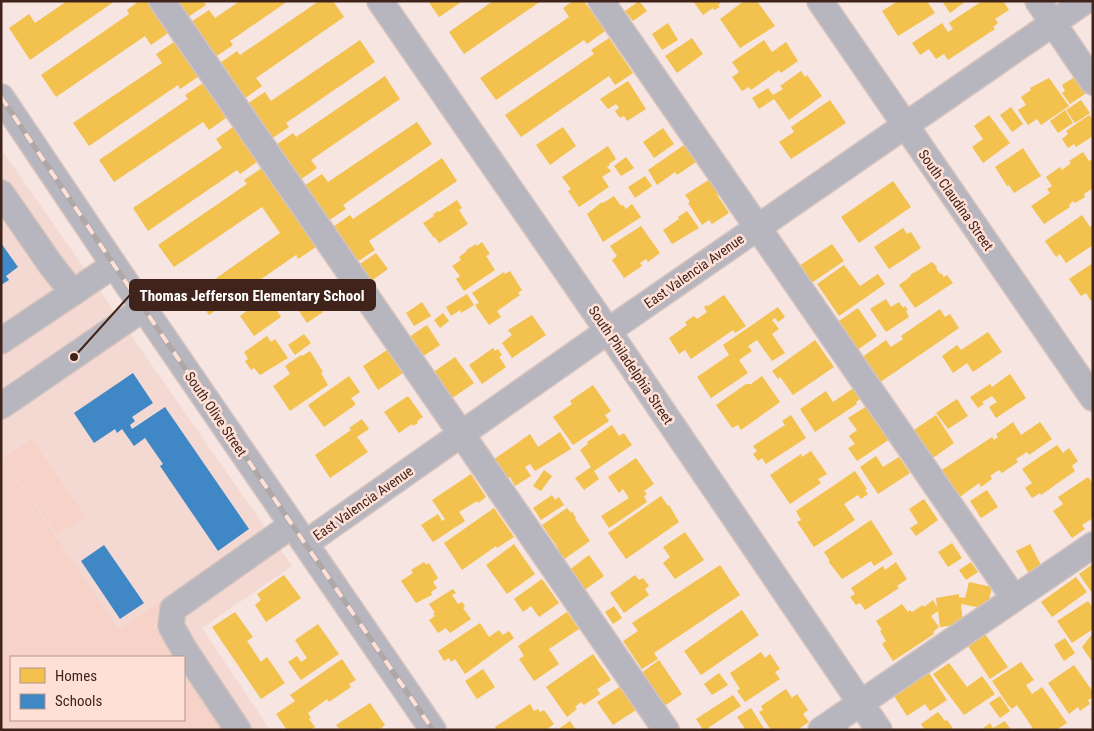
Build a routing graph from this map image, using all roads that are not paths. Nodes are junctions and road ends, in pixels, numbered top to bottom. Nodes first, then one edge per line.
1 (162, 1) edge
2 (380, 1) edge
3 (601, 1) edge
4 (820, 1) edge
5 (1038, 1) edge
6 (1085, 1) edge
7 (1053, 23) junction
8 (1093, 82) edge
9 (1, 96) edge
10 (905, 125) junction
11 (1, 193) edge
12 (756, 228) junction
13 (114, 265) junction
14 (73, 293) junction
15 (144, 308) junction
16 (608, 331) junction
17 (1, 342) edge
18 (1093, 398) edge
19 (1, 406) edge
20 (461, 433) junction
21 (299, 534) junction
22 (1093, 545) edge
23 (1014, 598) junction
24 (861, 703) junction
25 (238, 730) edge
26 (433, 730) edge
27 (666, 730) edge
28 (821, 730) edge
29 (879, 730) edge

1 - 20 street
2 - 16 street, South Philadelphia Street
3 - 12 street
4 - 10 street, South Claudina Street
5 - 7 street
6 - 7 street, East Valencia Avenue
7 - 8 street
7 - 10 street, East Valencia Avenue
9 - 13 street, South Olive Street
10 - 12 street, East Valencia Avenue
10 - 18 street, South Claudina Street
11 - 14 street
12 - 16 street, East Valencia Avenue
12 - 23 street
13 - 14 street
13 - 15 street, South Olive Street
14 - 17 street
15 - 19 street
15 - 21 street, South Olive Street
16 - 20 street, East Valencia Avenue
16 - 24 street, South Philadelphia Street
20 - 21 street, East Valencia Avenue
20 - 27 street
21 - 25 street, East Valencia Avenue
21 - 26 street, South Olive Street
22 - 23 street
23 - 24 street
24 - 28 street
24 - 29 street, South Philadelphia Street

